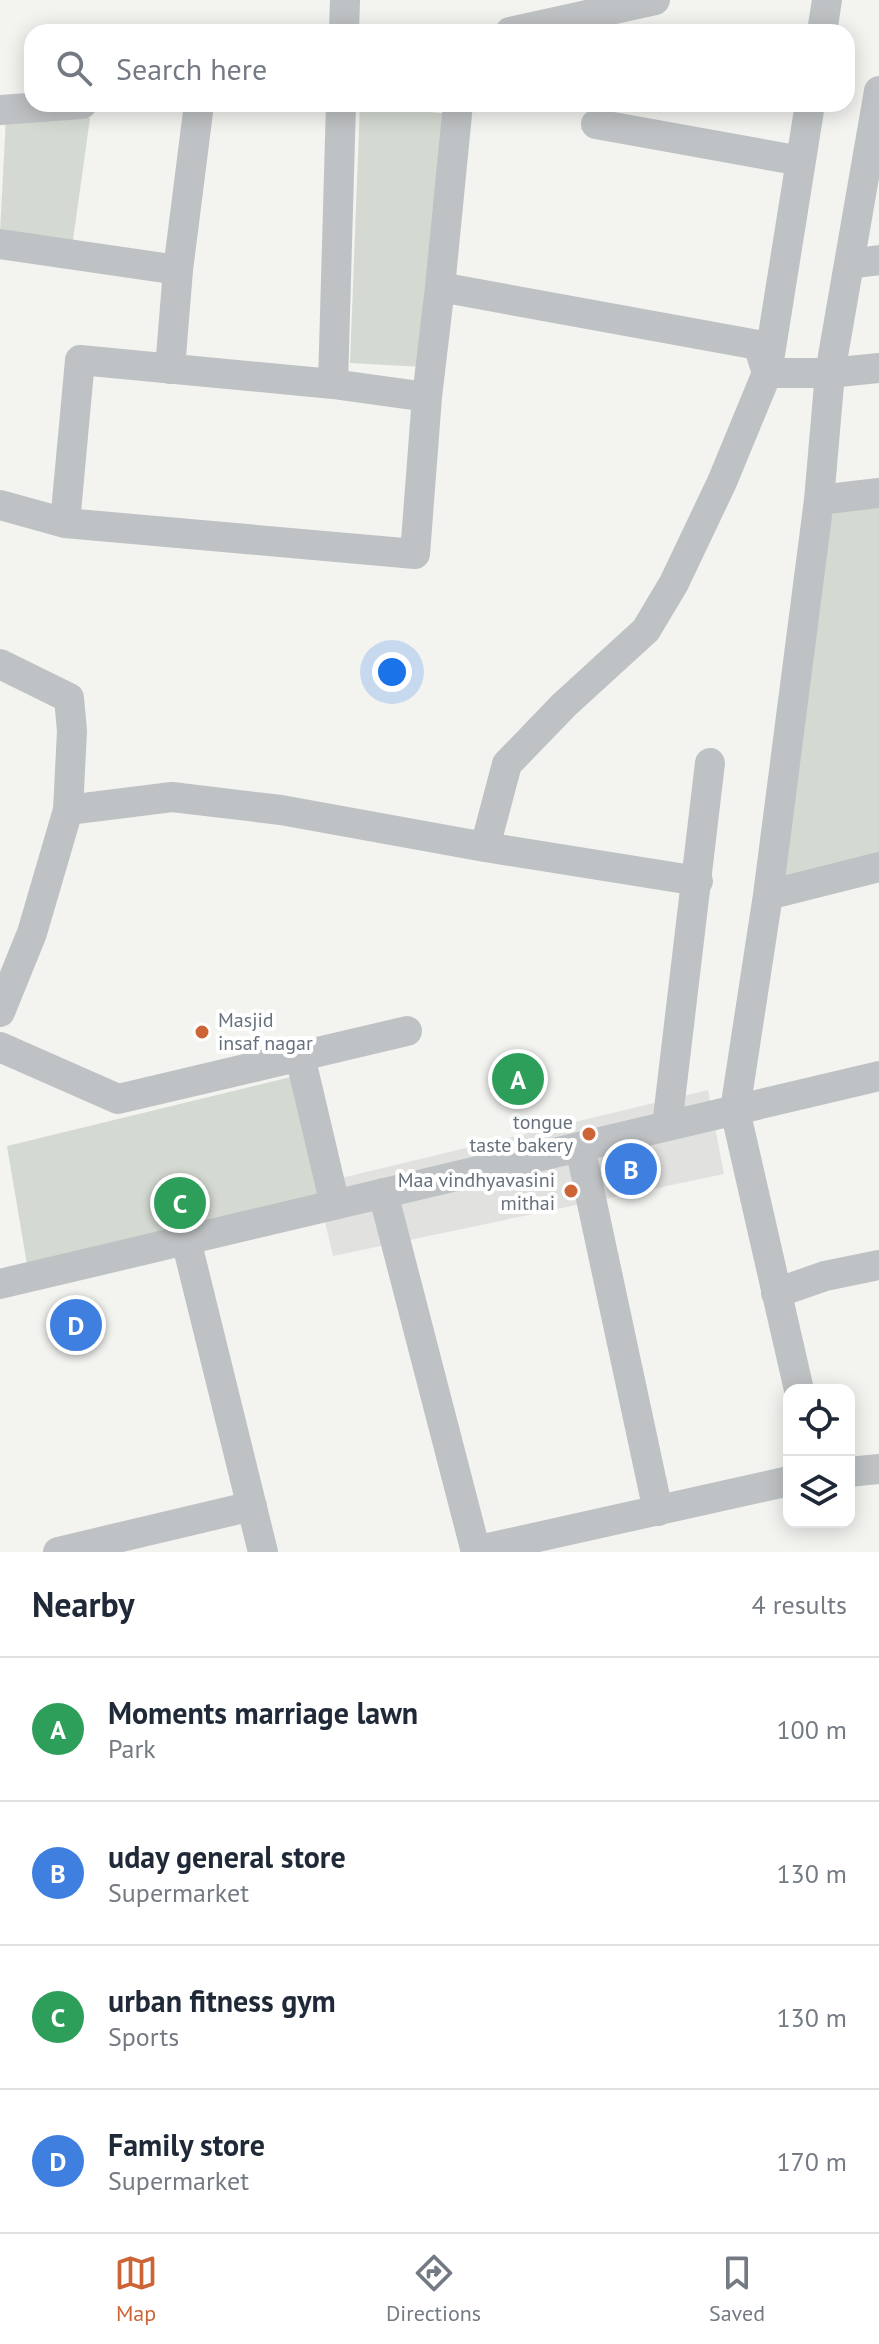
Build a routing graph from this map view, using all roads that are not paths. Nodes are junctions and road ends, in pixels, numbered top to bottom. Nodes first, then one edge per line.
1 (345, 0) edge
2 (655, 0) edge
3 (827, 0) edge
4 (344, 24) edge
5 (546, 24) edge
6 (823, 24) edge
7 (879, 91) edge
8 (24, 108) edge
9 (0, 110) edge
10 (198, 112) edge
11 (341, 112) edge
12 (457, 112) edge
13 (809, 112) edge
14 (596, 124) dead end
15 (801, 161) junction
16 (873, 164) edge
17 (0, 244) edge
18 (879, 260) edge
19 (849, 264) junction
20 (178, 270) junction
21 (440, 287) junction
22 (879, 368) edge
23 (170, 369) junction
24 (767, 373) junction
25 (830, 373) junction
26 (333, 384) junction
27 (427, 397) junction
28 (879, 493) edge
29 (819, 500) junction
30 (0, 505) edge
31 (65, 523) junction
32 (0, 664) edge
33 (710, 763) dead end
34 (68, 810) junction
35 (485, 847) junction
36 (879, 867) edge
37 (698, 881) junction
38 (768, 895) junction
39 (10, 964) edge
40 (0, 1012) edge
41 (407, 1031) dead end
42 (0, 1047) edge
43 (300, 1056) junction
44 (879, 1076) edge
45 (735, 1110) junction
46 (667, 1126) junction
47 (580, 1147) junction
48 (383, 1193) junction
49 (335, 1205) junction
50 (186, 1240) junction
51 (879, 1265) edge
52 (0, 1284) edge
53 (776, 1293) junction
54 (798, 1384) edge
55 (879, 1469) edge
56 (855, 1471) edge
57 (783, 1482) edge
58 (252, 1506) junction
59 (658, 1511) junction
60 (58, 1552) edge
61 (263, 1552) edge
62 (476, 1552) edge

1 - 4 street
2 - 5 street
3 - 6 street
7 - 16 street
8 - 9 street
10 - 20 street
11 - 26 street
12 - 21 street
13 - 15 street
14 - 15 street
15 - 24 street
16 - 19 street
17 - 20 street
18 - 19 street
19 - 25 street
20 - 23 street
21 - 24 street
21 - 27 street
22 - 25 street
23 - 26 street
23 - 31 street
24 - 25 street
24 - 35 street
25 - 29 street
26 - 27 street
27 - 31 street
28 - 29 street
29 - 38 street
30 - 31 street
32 - 34 street
33 - 37 street
34 - 35 street
34 - 39 street
35 - 37 street
36 - 38 street
37 - 46 street
38 - 45 street
39 - 40 street
41 - 43 street
42 - 43 street
43 - 49 street
44 - 45 street
45 - 46 street
45 - 53 street
46 - 47 street
47 - 48 street
47 - 59 street
48 - 49 street
48 - 62 street
49 - 50 street
50 - 52 street
50 - 58 street
51 - 53 street
53 - 54 street
55 - 56 street
57 - 59 street
58 - 60 street
58 - 61 street
59 - 62 street

